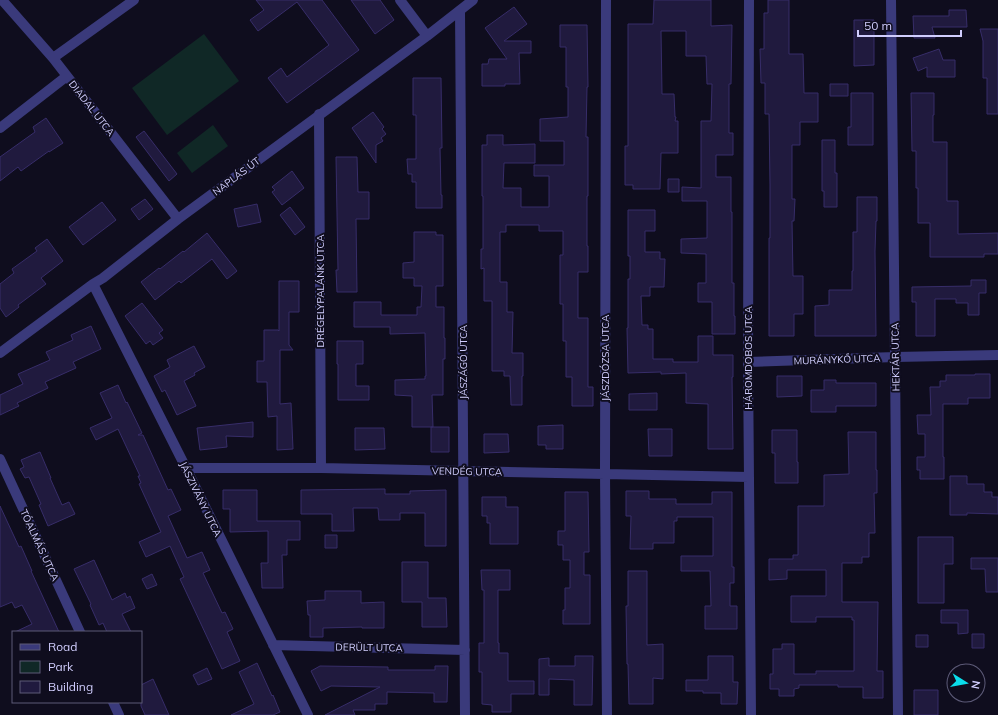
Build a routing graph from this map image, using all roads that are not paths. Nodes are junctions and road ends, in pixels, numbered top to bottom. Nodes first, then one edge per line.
1 (2, 0) edge
2 (134, 0) edge
3 (400, 0) edge
4 (473, 0) edge
5 (606, 0) edge
6 (749, 0) edge
7 (892, 0) edge
8 (460, 10) junction
9 (426, 36) junction
10 (53, 58) junction
11 (67, 76) junction
12 (319, 114) junction
13 (0, 128) edge
14 (178, 219) junction
15 (93, 284) junction
16 (0, 353) edge
17 (998, 355) edge
18 (895, 357) junction
19 (748, 362) junction
20 (0, 459) edge
21 (186, 468) junction
22 (321, 468) junction
23 (464, 471) junction
24 (605, 473) junction
25 (749, 477) junction
26 (80, 631) edge
27 (273, 645) junction
28 (465, 650) junction
29 (113, 703) edge
30 (119, 715) edge
31 (308, 715) edge
32 (465, 715) edge
33 (607, 715) edge
34 (751, 715) edge
35 (898, 715) edge

1 - 10 street, DIADAL UTCA
2 - 10 street
3 - 9 street
4 - 8 street, NAPLÁS ÚT
5 - 24 street, JÁSZDÓZSA UTCA
6 - 19 street, HÁROMDOBOS UTCA
7 - 18 street, HEKTÁR UTCA
8 - 9 street, NAPLÁS ÚT
8 - 23 street, JÁSZÁGÓ UTCA
9 - 12 street, NAPLÁS ÚT
10 - 11 street, DIADAL UTCA
11 - 13 street
11 - 14 street, DIADAL UTCA
12 - 14 street, NAPLÁS ÚT
12 - 22 street, DRÉGELYPALÁNK UTCA
14 - 15 street, NAPLÁS ÚT
15 - 16 street, NAPLÁS ÚT
15 - 21 street, JÁSZIVÁNY UTCA
17 - 18 street, MURÁNYKŐ UTCA
18 - 19 street, MURÁNYKŐ UTCA
18 - 35 street, HEKTÁR UTCA
19 - 25 street, HÁROMDOBOS UTCA
20 - 26 street, TÓALMÁS UTCA
21 - 22 street, VENDÉG UTCA
21 - 27 street, JÁSZIVÁNY UTCA
22 - 23 street, VENDÉG UTCA
23 - 24 street, VENDÉG UTCA
23 - 28 street, JÁSZÁGÓ UTCA
24 - 25 street, VENDÉG UTCA
24 - 33 street, JÁSZDÓZSA UTCA
25 - 34 street, HÁROMDOBOS UTCA
27 - 28 street, DERÜLT UTCA
27 - 31 street, JÁSZIVÁNY UTCA
28 - 32 street, JÁSZÁGÓ UTCA
29 - 30 street

